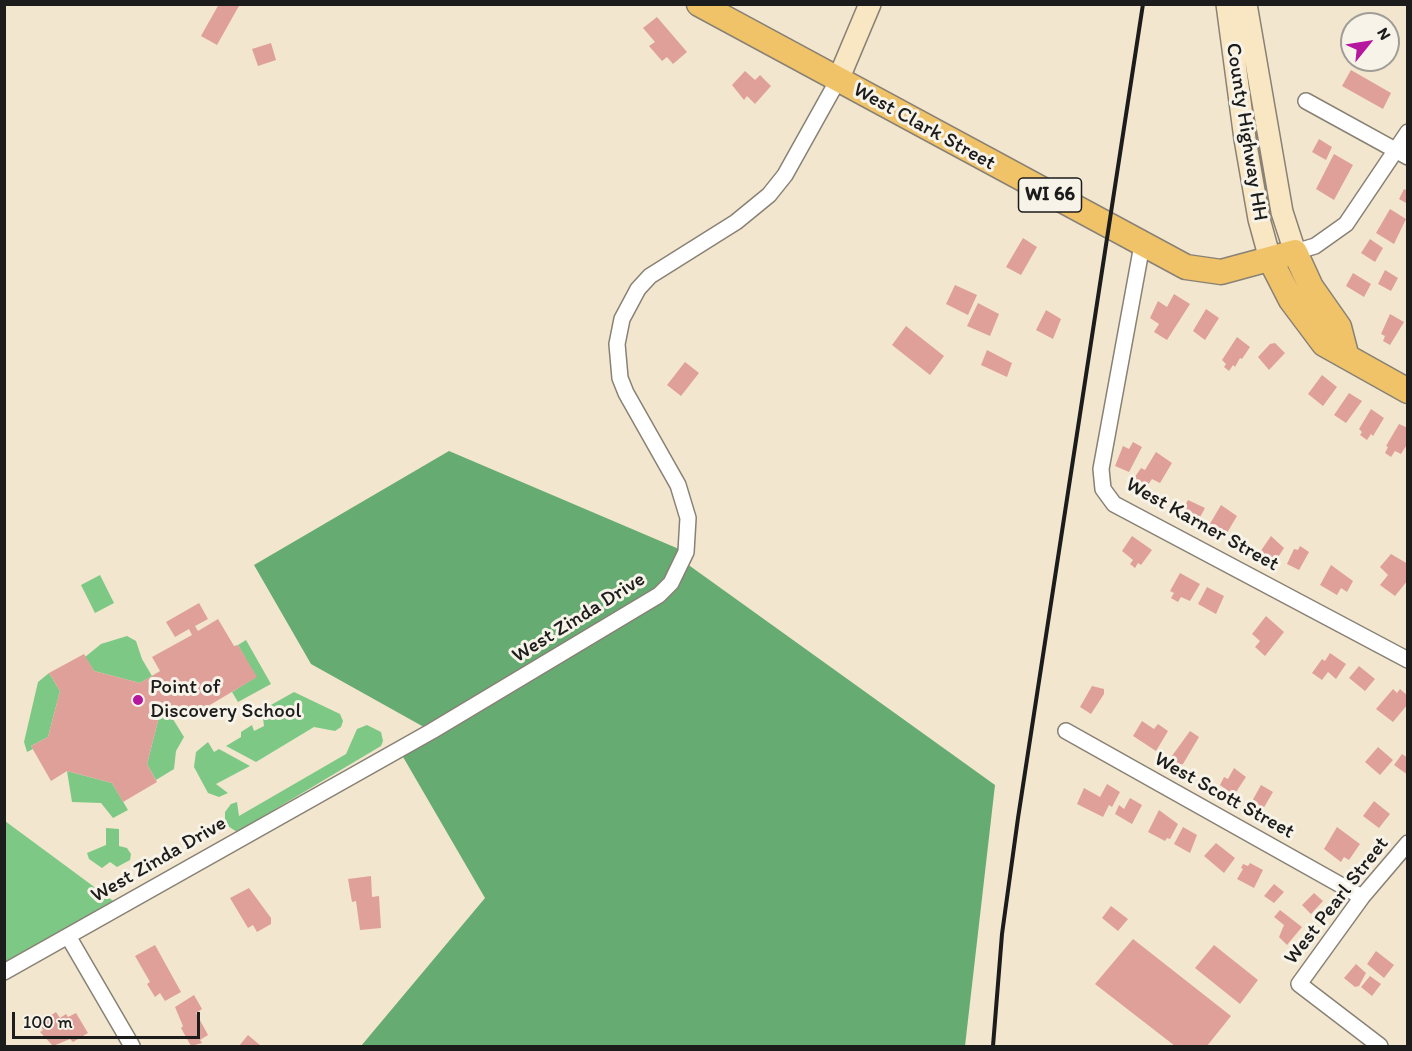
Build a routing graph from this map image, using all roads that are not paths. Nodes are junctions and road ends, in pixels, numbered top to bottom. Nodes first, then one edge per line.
1 (699, 4) edge
2 (870, 4) edge
3 (1227, 4) edge
4 (1246, 4) edge
5 (838, 80) junction
6 (1305, 101) dead end
7 (1407, 132) edge
8 (1402, 154) edge
9 (1142, 245) junction
10 (1295, 252) junction
11 (1270, 259) junction
12 (1346, 354) junction
13 (1407, 391) edge
14 (1407, 660) edge
15 (1066, 731) dead end
16 (1407, 843) edge
17 (1362, 897) junction
18 (68, 936) junction
19 (4, 972) edge
20 (132, 1047) edge
21 (1380, 1047) edge

1 - 5 main road, West Clark Street / WI 66
2 - 5 main road
3 - 11 main road, County Highway HH
4 - 10 main road, County Highway HH
5 - 9 main road, West Clark Street / WI 66
5 - 18 street, West Zinda Drive
6 - 8 street
7 - 8 street
8 - 10 street
9 - 11 main road, West Clark Street / WI 66
9 - 14 street, West Karner Street
10 - 11 main road, West Clark Street
10 - 12 main road
11 - 12 main road
12 - 13 main road
15 - 17 street, West Scott Street
16 - 17 street, West Pearl Street
17 - 21 street, West Pearl Street
18 - 19 street, West Zinda Drive
18 - 20 street

